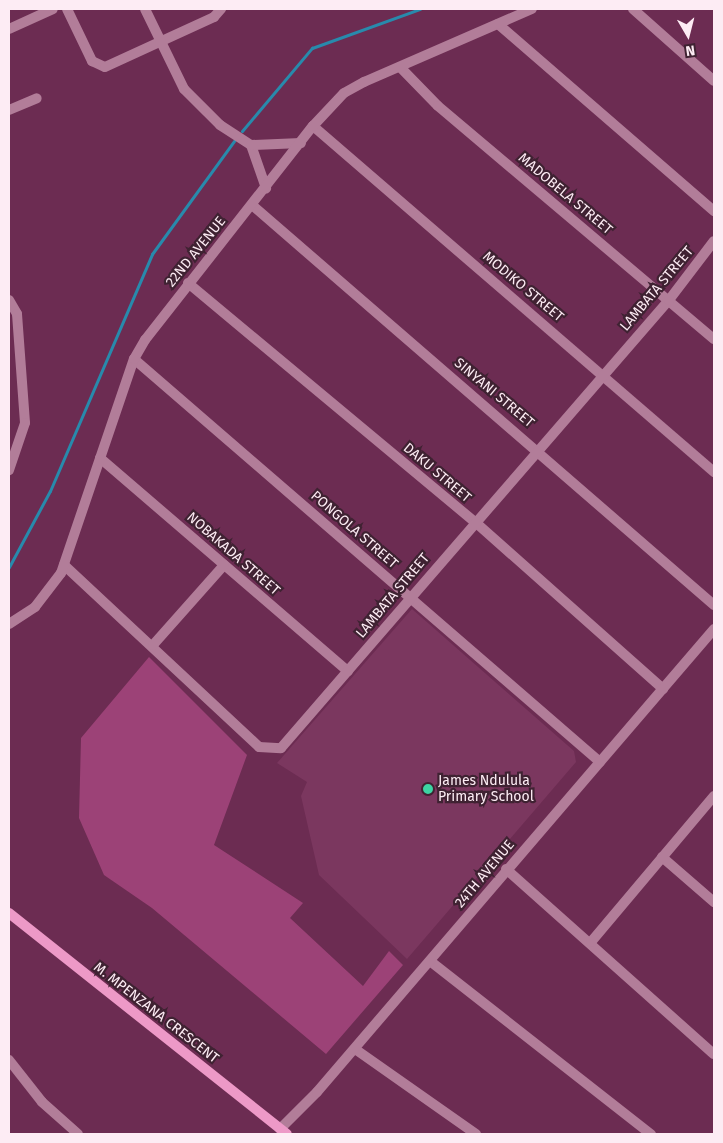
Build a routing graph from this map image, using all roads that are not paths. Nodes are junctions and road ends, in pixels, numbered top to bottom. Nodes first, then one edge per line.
1 (53, 9) edge
2 (67, 9) edge
3 (145, 9) edge
4 (221, 9) edge
5 (532, 9) edge
6 (633, 9) edge
7 (498, 24) junction
8 (9, 29) edge
9 (160, 42) junction
10 (400, 67) junction
11 (714, 81) edge
12 (37, 98) dead end
13 (9, 110) edge
14 (313, 126) junction
15 (301, 143) junction
16 (251, 145) junction
17 (266, 188) junction
18 (252, 205) junction
19 (714, 212) edge
20 (714, 241) edge
21 (188, 283) junction
22 (9, 300) edge
23 (669, 300) junction
24 (714, 339) edge
25 (134, 359) junction
26 (603, 373) junction
27 (538, 448) junction
28 (100, 458) junction
29 (9, 470) edge
30 (714, 472) edge
31 (474, 521) junction
32 (64, 565) junction
33 (224, 565) junction
34 (410, 596) junction
35 (714, 605) edge
36 (9, 624) edge
37 (714, 629) edge
38 (153, 645) junction
39 (348, 671) junction
40 (663, 689) junction
41 (600, 762) junction
42 (714, 796) edge
43 (662, 857) junction
44 (506, 869) junction
45 (714, 902) edge
46 (9, 913) edge
47 (591, 942) junction
48 (430, 961) junction
49 (355, 1049) junction
50 (714, 1054) edge
51 (9, 1062) edge
52 (71, 1132) edge
53 (281, 1133) edge
54 (476, 1134) edge
55 (651, 1134) edge

1 - 8 street
2 - 9 street
3 - 9 street
4 - 9 street
5 - 7 street, 22ND AVENUE
6 - 11 street
7 - 10 street, 22ND AVENUE
7 - 19 street
9 - 16 street
10 - 14 street, 22ND AVENUE
10 - 23 street, MADOBELA STREET
12 - 13 street
14 - 15 street, 22ND AVENUE
14 - 26 street, MODIKO STREET
15 - 16 street
15 - 17 street, 22ND AVENUE
16 - 17 street
17 - 18 street, 22ND AVENUE
18 - 21 street, 22ND AVENUE
18 - 27 street, SINYANI STREET
20 - 23 street, LAMBATA STREET
21 - 25 street, 22ND AVENUE
21 - 31 street, DAKU STREET
22 - 29 street
23 - 24 street, MADOBELA STREET
23 - 26 street, LAMBATA STREET
25 - 28 street, 22ND AVENUE
25 - 34 street, PONGOLA STREET
26 - 27 street, LAMBATA STREET
26 - 30 street, MODIKO STREET
27 - 31 street, LAMBATA STREET
27 - 35 street, SINYANI STREET
28 - 32 street, 22ND AVENUE
28 - 33 street, NOBAKADA STREET
31 - 34 street, LAMBATA STREET
31 - 40 street, DAKU STREET
32 - 36 street, 22ND AVENUE
32 - 38 street, LAMBATA STREET
33 - 38 street
33 - 39 street, NOBAKADA STREET
34 - 39 street, LAMBATA STREET
34 - 41 street, PONGOLA STREET
37 - 40 street, 24TH AVENUE
38 - 39 street, LAMBATA STREET
40 - 41 street, 24TH AVENUE
41 - 44 street, 24TH AVENUE
42 - 43 street
43 - 45 street
43 - 47 street
44 - 47 street
44 - 48 street, 24TH AVENUE
46 - 53 main road, M. MPENZANA CRESCENT
47 - 50 street
48 - 49 street, 24TH AVENUE
48 - 55 street
49 - 53 street, 24TH AVENUE
49 - 54 street
51 - 52 street

